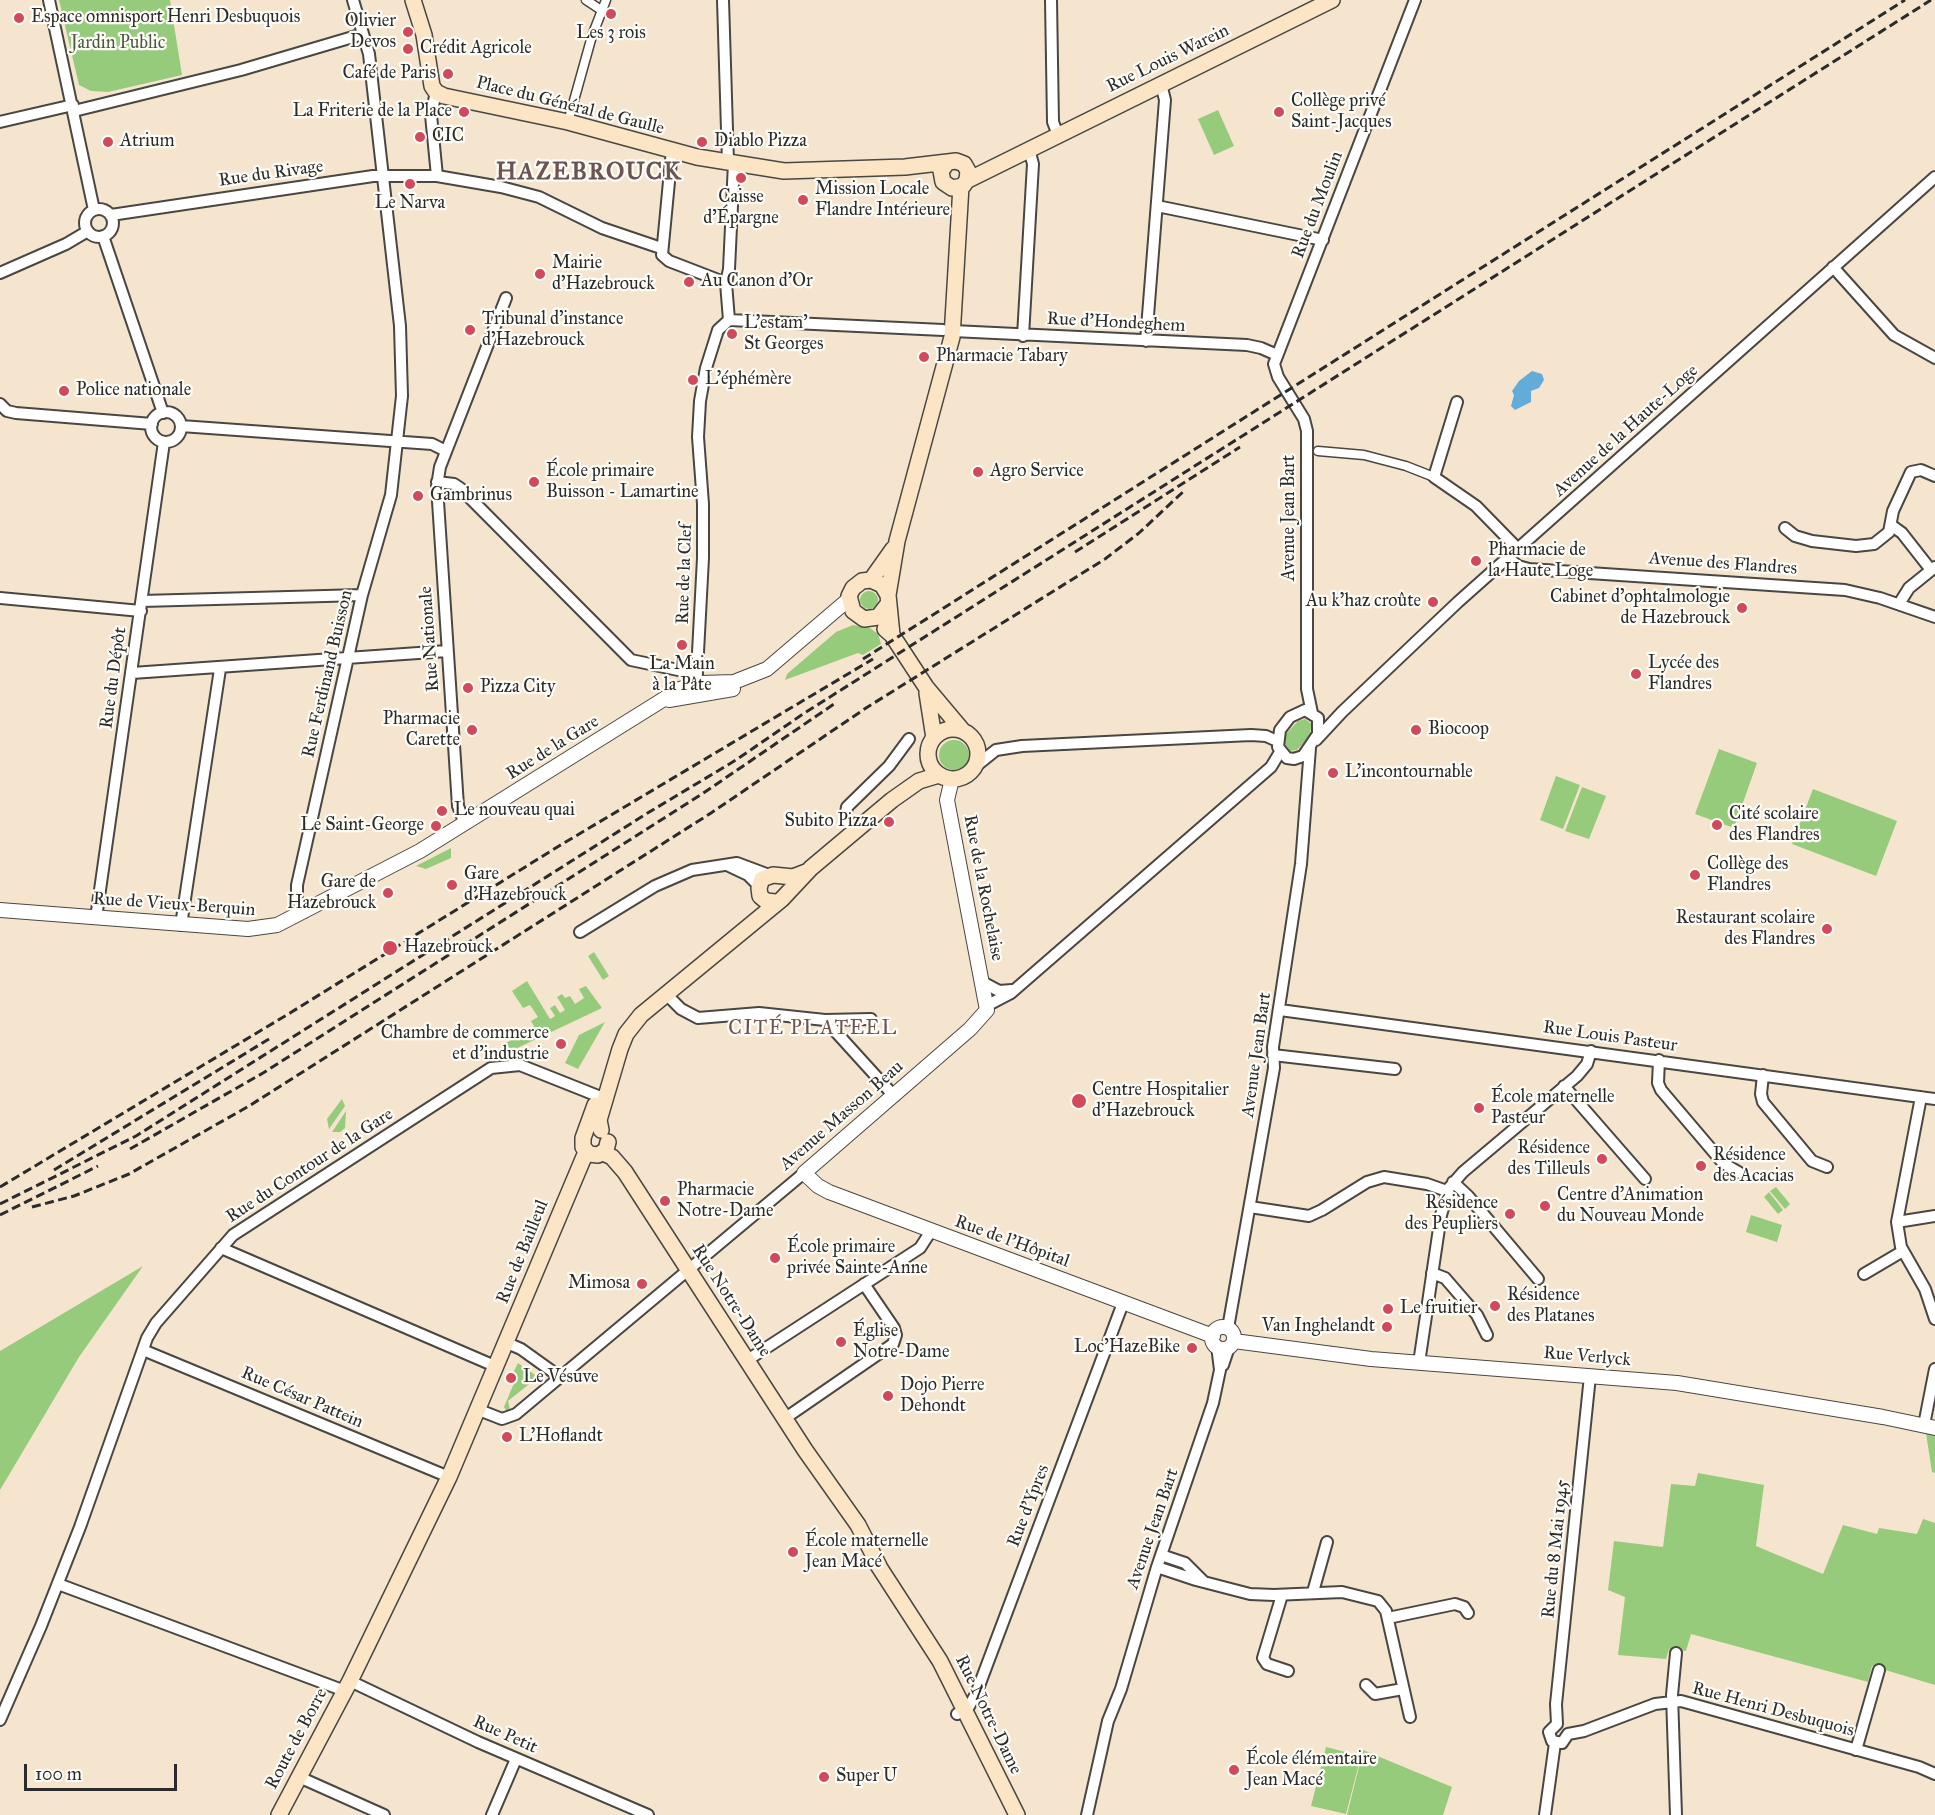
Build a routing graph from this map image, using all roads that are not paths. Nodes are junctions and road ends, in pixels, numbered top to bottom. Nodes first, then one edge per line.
1 (49, 0) edge
2 (353, 0) edge
3 (413, 0) edge
4 (421, 0) edge
5 (586, 0) edge
6 (606, 0) edge
7 (723, 0) edge
8 (1052, 0) edge
9 (1332, 0) edge
10 (1414, 3) edge
11 (602, 10) junction
12 (421, 22) junction
13 (363, 34) junction
14 (1161, 84) junction
15 (436, 92) junction
16 (73, 108) junction
17 (0, 122) edge
18 (568, 122) junction
19 (1058, 135) junction
20 (672, 150) junction
21 (1025, 150) junction
22 (731, 163) junction
23 (947, 163) junction
24 (964, 164) junction
25 (905, 167) junction
26 (384, 175) junction
27 (437, 176) junction
28 (1935, 177) edge
29 (954, 183) junction
30 (1157, 206) junction
31 (93, 210) junction
32 (111, 215) junction
33 (88, 231) junction
34 (103, 236) junction
35 (1323, 240) junction
36 (661, 248) junction
37 (1833, 267) junction
38 (0, 273) edge
39 (726, 283) junction
40 (506, 298) dead end
41 (729, 320) junction
42 (948, 331) junction
43 (1023, 336) junction
44 (1146, 342) junction
45 (1276, 355) junction
46 (1935, 358) edge
47 (1457, 402) dead end
48 (0, 404) edge
49 (163, 412) junction
50 (152, 424) junction
51 (181, 426) junction
52 (164, 442) junction
53 (398, 442) junction
54 (446, 451) junction
55 (1318, 451) dead end
56 (1935, 476) edge
57 (1434, 477) junction
58 (437, 482) junction
59 (1892, 525) junction
60 (1785, 528) dead end
61 (897, 541) junction
62 (1518, 549) junction
63 (1508, 558) junction
64 (1933, 568) edge
65 (871, 580) junction
66 (362, 595) junction
67 (0, 598) edge
68 (849, 599) junction
69 (888, 599) junction
70 (1899, 604) junction
71 (141, 606) junction
72 (1935, 617) edge
73 (864, 618) junction
74 (892, 635) junction
75 (447, 651) junction
76 (347, 660) junction
77 (220, 669) junction
78 (132, 673) junction
79 (696, 684) junction
80 (926, 687) junction
81 (1307, 689) junction
82 (1342, 712) junction
83 (1293, 715) junction
84 (1315, 715) junction
85 (963, 731) junction
86 (934, 738) junction
87 (909, 739) dead end
88 (1313, 744) junction
89 (1279, 746) junction
90 (928, 753) junction
91 (1292, 759) junction
92 (976, 766) junction
93 (945, 777) junction
94 (1307, 785) junction
95 (892, 800) junction
96 (465, 824) junction
97 (855, 831) junction
98 (772, 889) junction
99 (0, 910) edge
100 (304, 912) junction
101 (96, 918) junction
102 (181, 924) junction
103 (580, 932) dead end
104 (984, 983) junction
105 (1016, 989) junction
106 (666, 994) junction
107 (988, 1005) junction
108 (1280, 1010) junction
109 (871, 1019) dead end
110 (825, 1020) junction
111 (1591, 1051) junction
112 (1273, 1055) junction
113 (1659, 1060) junction
114 (1395, 1068) dead end
115 (1763, 1075) junction
116 (1564, 1086) junction
117 (598, 1096) junction
118 (894, 1096) junction
119 (1921, 1097) junction
120 (1935, 1099) edge
121 (584, 1135) junction
122 (604, 1142) junction
123 (586, 1152) junction
124 (1827, 1167) dead end
125 (804, 1173) junction
126 (1740, 1173) dead end
127 (1645, 1179) dead end
128 (1450, 1186) junction
129 (1250, 1207) junction
130 (1935, 1216) edge
131 (1897, 1222) junction
132 (931, 1231) junction
133 (221, 1248) junction
134 (1903, 1251) junction
135 (688, 1271) junction
136 (1432, 1273) junction
137 (1864, 1275) dead end
138 (1538, 1279) dead end
139 (864, 1284) junction
140 (1124, 1303) junction
141 (1935, 1319) edge
142 (1487, 1335) dead end
143 (1224, 1340) junction
144 (507, 1343) junction
145 (143, 1350) junction
146 (746, 1361) junction
147 (1419, 1362) junction
148 (497, 1367) junction
149 (1935, 1375) edge
150 (1590, 1376) junction
151 (560, 1377) junction
152 (479, 1410) junction
153 (784, 1419) junction
154 (1930, 1426) edge
155 (449, 1477) junction
156 (1327, 1542) dead end
157 (1161, 1555) junction
158 (1157, 1567) junction
159 (1206, 1583) junction
160 (58, 1584) junction
161 (1313, 1593) junction
162 (1282, 1595) junction
163 (1468, 1613) dead end
164 (1388, 1618) junction
165 (1676, 1653) dead end
166 (1879, 1670) dead end
167 (1288, 1671) dead end
168 (1366, 1685) dead end
169 (348, 1686) junction
170 (1403, 1689) junction
171 (1672, 1701) junction
172 (960, 1712) junction
173 (1410, 1718) dead end
174 (0, 1720) edge
175 (1557, 1724) junction
176 (1568, 1734) junction
177 (1555, 1743) junction
178 (1856, 1750) junction
179 (516, 1759) junction
180 (1935, 1774) edge
181 (299, 1778) junction
182 (633, 1812) edge
183 (279, 1815) edge
184 (384, 1815) edge
185 (492, 1815) edge
186 (648, 1815) edge
187 (1011, 1815) edge
188 (1017, 1815) edge
189 (1087, 1815) edge
190 (1545, 1815) edge
191 (1676, 1815) edge

1 - 16 street
2 - 13 street, Rue Ferdinand Buisson
3 - 12 main road
4 - 12 street
5 - 11 street
6 - 11 street
7 - 22 street
8 - 19 street
9 - 14 main road, Rue Louis Warein
10 - 35 street, Rue du Moulin
11 - 18 street
12 - 15 main road
13 - 16 street
13 - 26 street, Rue Ferdinand Buisson
14 - 19 main road, Rue Louis Warein
14 - 30 street
15 - 18 main road, Place du Général de Gaulle
15 - 27 street
16 - 17 street
16 - 31 street
18 - 20 main road, Place du Général de Gaulle
19 - 21 main road, Rue Louis Warein
20 - 22 main road
20 - 36 street, Place du Général de Gaulle
21 - 24 main road, Rue Louis Warein
21 - 29 main road, Rue Louis Warein
21 - 43 street
22 - 25 main road
22 - 39 street
23 - 24 main road, Rue Louis Warein
23 - 25 main road
23 - 29 main road
24 - 29 main road
25 - 29 main road
26 - 27 street, Rue du Rivage
26 - 32 street, Rue du Rivage
26 - 53 street, Rue Ferdinand Buisson
27 - 36 street
28 - 37 street, Avenue de la Haute-Loge
29 - 42 main road
30 - 35 street
30 - 44 street
31 - 32 street
31 - 33 street
32 - 34 street
33 - 34 street
33 - 38 street
34 - 49 street
35 - 45 street, Rue du Moulin
36 - 39 street
37 - 46 street
37 - 62 street, Avenue de la Haute-Loge
39 - 41 street
40 - 54 street, Rue Nationale
41 - 42 street, Rue d'Hondeghem
41 - 79 street, Rue de la Clef
42 - 43 street, Rue d'Hondeghem
42 - 61 main road
43 - 44 street, Rue d'Hondeghem
44 - 45 street, Rue d'Hondeghem
45 - 81 street, Avenue Jean Bart
47 - 57 street
48 - 50 street
49 - 50 street
49 - 51 street
50 - 52 street
51 - 52 street
51 - 53 street
52 - 71 street, Rue du Dépôt
53 - 54 street
53 - 66 street, Rue Ferdinand Buisson
54 - 58 street, Rue Nationale
55 - 57 street
56 - 59 street
57 - 62 street
58 - 75 street, Rue Nationale
58 - 79 street
59 - 60 street
59 - 64 street
61 - 65 main road
61 - 69 main road
62 - 63 street, Avenue de la Haute-Loge
63 - 70 street, Avenue des Flandres
63 - 82 street, Avenue de la Haute-Loge
64 - 70 street
65 - 68 main road
65 - 69 main road
66 - 71 street
66 - 76 street, Rue Ferdinand Buisson
67 - 71 street
68 - 73 main road
68 - 79 street
69 - 73 main road
69 - 74 main road
70 - 72 street, Avenue des Flandres
71 - 78 street, Rue du Dépôt
73 - 74 main road
73 - 79 street
74 - 80 main road
75 - 76 street
75 - 96 street, Rue Nationale
76 - 77 street
76 - 100 street, Rue Ferdinand Buisson
77 - 78 street
77 - 102 street
78 - 101 street, Rue du Dépôt
79 - 96 street, Rue de la Gare
80 - 85 main road
80 - 86 main road
81 - 83 street, Avenue Jean Bart
81 - 84 street, Avenue Jean Bart
82 - 84 street
82 - 88 street, Avenue de la Haute-Loge
83 - 84 street
83 - 89 street
84 - 88 street
85 - 86 main road
85 - 92 main road
86 - 90 main road
87 - 97 street
88 - 91 street
88 - 94 street, Avenue Jean Bart
89 - 91 street
89 - 92 street
89 - 105 street, Avenue Masson Beau
90 - 93 main road
90 - 95 main road
91 - 94 street
92 - 93 main road
93 - 95 main road
93 - 104 street, Rue de la Rochelaise
94 - 108 street, Avenue Jean Bart
95 - 97 main road
96 - 100 street, Rue de Vieux-Berquin
97 - 98 main road
98 - 103 street
98 - 106 main road
98 - 117 main road
99 - 101 street, Rue de Vieux-Berquin
100 - 102 street, Rue de Vieux-Berquin
101 - 102 street, Rue de Vieux-Berquin
104 - 105 street
104 - 107 street, Rue de la Rochelaise
105 - 107 street, Avenue Masson Beau
106 - 110 street
106 - 122 main road
107 - 118 street, Avenue Masson Beau
108 - 111 street, Rue Louis Pasteur
108 - 112 street, Avenue Jean Bart
109 - 110 street
110 - 118 street
111 - 113 street, Rue Louis Pasteur
111 - 116 street
112 - 114 street
112 - 129 street, Avenue Jean Bart
113 - 115 street, Rue Louis Pasteur
113 - 126 street
115 - 119 street, Rue Louis Pasteur
115 - 124 street
116 - 127 street
116 - 128 street
117 - 121 main road
117 - 133 street, Rue du Contour de la Gare
118 - 125 street, Avenue Masson Beau
119 - 120 street, Rue Louis Pasteur
119 - 131 street
121 - 122 main road
121 - 123 main road
122 - 123 main road
122 - 135 main road, Rue Notre-Dame
123 - 144 main road, Rue de Bailleul
125 - 132 street, Rue de l'Hôpital
125 - 135 street, Avenue Masson Beau
128 - 129 street
128 - 136 street
128 - 138 street
129 - 143 street, Avenue Jean Bart
130 - 131 street
131 - 134 street
132 - 139 street
132 - 140 street, Rue de l'Hôpital
133 - 145 street, Rue du Contour de la Gare
133 - 148 street
134 - 137 street
134 - 141 street
135 - 146 main road, Rue Notre-Dame
135 - 151 street, Avenue Masson Beau
136 - 142 street
136 - 147 street
139 - 146 street
139 - 153 street
140 - 143 street, Rue de l'Hôpital
140 - 172 street, Rue d'Ypres
143 - 147 street, Rue Verlyck
143 - 157 street, Avenue Jean Bart
144 - 148 main road, Rue de Bailleul
144 - 151 street
145 - 155 street, Rue César Pattein
145 - 160 street, Rue du Contour de la Gare
146 - 153 main road, Rue Notre-Dame
147 - 150 street, Rue Verlyck
148 - 152 main road, Rue de Bailleul
149 - 154 street
150 - 154 street, Rue Verlyck
150 - 175 street, Rue du 8 Mai 1945
151 - 152 street, Avenue Masson Beau
152 - 155 main road, Rue de Bailleul
153 - 172 main road, Rue Notre-Dame
155 - 169 main road
156 - 161 street
157 - 158 street, Avenue Jean Bart
157 - 159 street
158 - 159 street
158 - 189 street, Avenue Jean Bart
159 - 162 street
160 - 169 street, Rue Petit
160 - 174 street, Rue du Contour de la Gare
161 - 162 street
161 - 164 street
162 - 167 street
163 - 164 street
164 - 170 street
165 - 171 street
166 - 178 street
168 - 170 street
169 - 179 street, Rue Petit
169 - 181 main road, Route de Borre
170 - 173 street
171 - 176 street, Rue Henri Desbuquois
171 - 178 street, Rue Henri Desbuquois
171 - 191 street
172 - 187 main road, Rue Notre-Dame
172 - 188 main road, Rue Notre-Dame
175 - 176 street
175 - 177 street
176 - 177 street
177 - 190 street
178 - 180 street, Rue Henri Desbuquois
179 - 182 street, Rue Petit
179 - 185 street
181 - 183 main road, Route de Borre
181 - 184 street
182 - 186 street, Rue Petit

